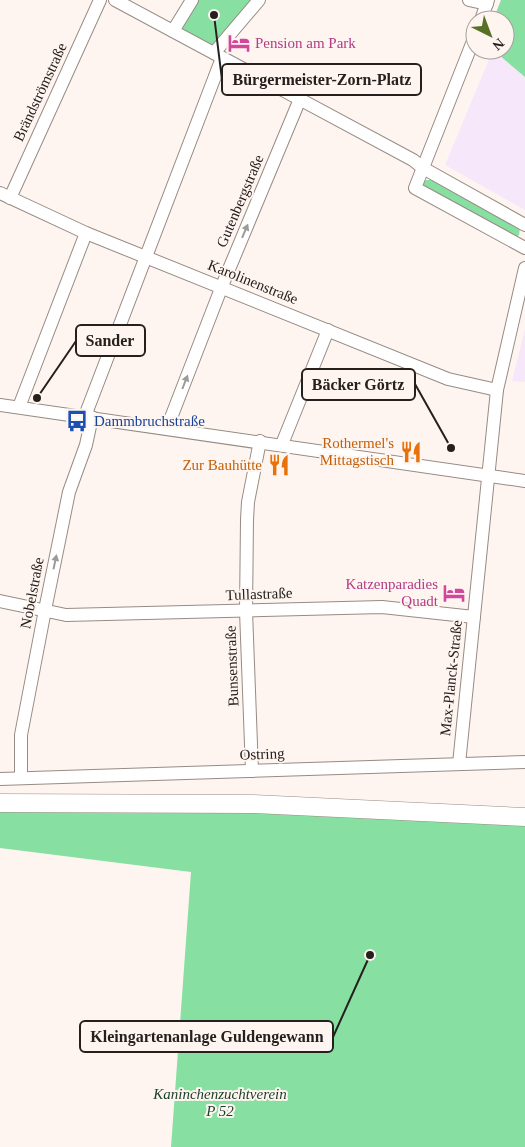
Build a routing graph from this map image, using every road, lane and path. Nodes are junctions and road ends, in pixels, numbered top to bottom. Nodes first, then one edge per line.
1 (100, 0) edge
2 (115, 0) edge
3 (192, 0) edge
4 (259, 0) edge
5 (469, 0) edge
6 (488, 2) edge
7 (173, 31) junction
8 (218, 55) junction
9 (466, 60) edge
10 (300, 100) junction
11 (423, 168) junction
12 (5, 196) edge
13 (525, 225) edge
14 (86, 233) junction
15 (525, 248) edge
16 (146, 257) junction
17 (525, 268) edge
18 (222, 286) junction
19 (328, 330) junction
20 (496, 390) junction
21 (0, 405) edge
22 (19, 407) junction
23 (89, 416) junction
24 (167, 428) junction
25 (260, 441) junction
26 (282, 444) junction
27 (487, 475) junction
28 (525, 481) edge
29 (0, 601) edge
30 (45, 610) junction
31 (246, 611) junction
32 (474, 617) junction
33 (525, 762) edge
34 (459, 764) junction
35 (252, 771) junction
36 (21, 778) junction
37 (0, 779) edge
38 (0, 803) edge
39 (525, 817) edge

1 - 12 street, Brändströmstraße
2 - 7 street
3 - 7 street
4 - 8 street
5 - 6 street
7 - 8 street
8 - 10 street
8 - 16 street
9 - 11 street
10 - 11 street
18 -> 10 street, Gutenbergstraße
11 - 13 street
11 - 15 street
12 - 14 street, Karolinenstraße
14 - 16 street, Karolinenstraße
14 - 22 street
16 - 18 street, Karolinenstraße
16 - 23 street
17 - 20 street, Max-Planck-Straße
18 - 19 street, Karolinenstraße
24 -> 18 street, Gutenbergstraße
19 - 20 street, Karolinenstraße
19 - 26 street
20 - 27 street, Max-Planck-Straße
21 - 22 street
22 - 23 street
23 - 24 street
30 -> 23 street, Nobelstraße
24 - 25 street
25 - 26 street
25 - 31 street, Bunsenstraße
26 - 27 street
27 - 28 street
27 - 32 street, Max-Planck-Straße
29 - 30 street, Tullastraße
30 - 31 street, Tullastraße
30 - 36 street, Nobelstraße
31 - 32 street, Tullastraße
31 - 35 street, Bunsenstraße
32 - 34 street, Max-Planck-Straße
33 - 34 street, Ostring
34 - 35 street, Ostring
35 - 36 street, Ostring
36 - 37 street, Ostring
38 - 39 street

